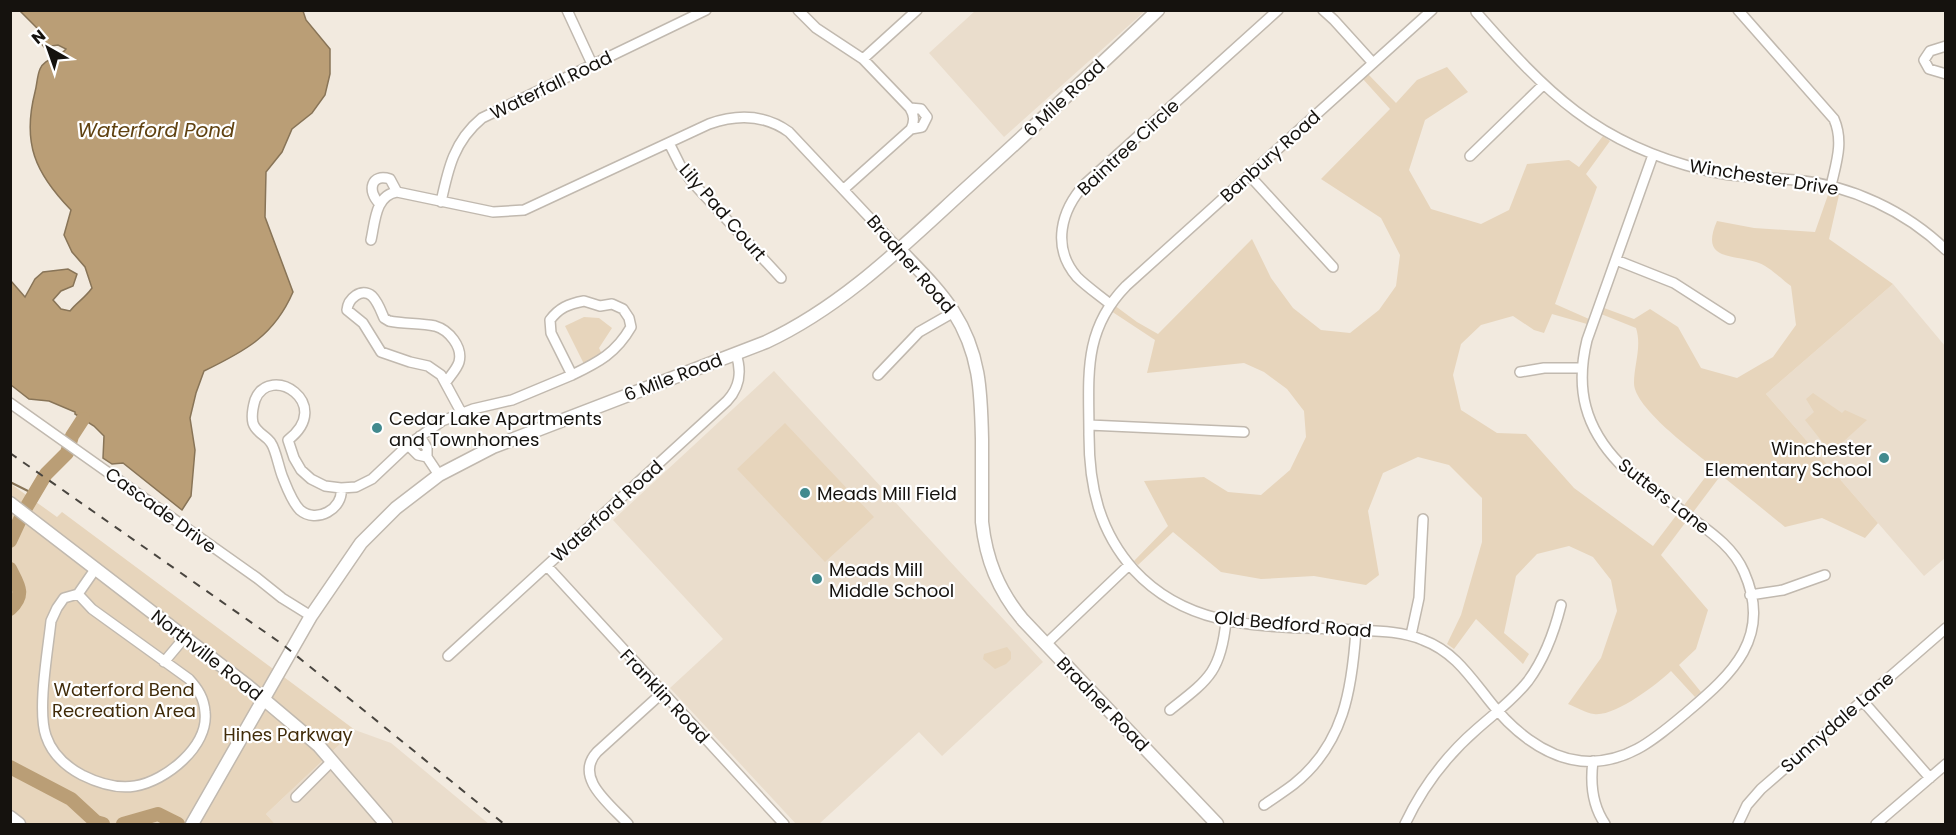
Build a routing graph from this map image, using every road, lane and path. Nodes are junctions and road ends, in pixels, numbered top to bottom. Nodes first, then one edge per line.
1 (567, 10) edge
2 (706, 10) edge
3 (798, 10) edge
4 (917, 10) edge
5 (1158, 10) edge
6 (1278, 10) edge
7 (1323, 10) edge
8 (1431, 10) edge
9 (1475, 11) edge
10 (1742, 12) edge
11 (1946, 46) edge
12 (863, 59) junction
13 (1373, 63) junction
14 (592, 64) junction
15 (1946, 74) edge
16 (1543, 85) junction
17 (669, 143) junction
18 (1653, 155) junction
19 (1470, 156) dead end
20 (1249, 175) junction
21 (1831, 186) junction
22 (844, 189) junction
23 (397, 192) junction
24 (441, 202) junction
25 (379, 203) junction
26 (371, 240) dead end
27 (899, 249) junction
28 (1946, 250) edge
29 (1616, 260) junction
30 (1333, 267) dead end
31 (781, 278) dead end
32 (1110, 304) junction
33 (954, 312) junction
34 (384, 318) junction
35 (1730, 319) dead end
36 (366, 328) junction
37 (735, 354) junction
38 (1582, 368) junction
39 (1520, 372) dead end
40 (572, 375) junction
41 (878, 375) dead end
42 (446, 382) junction
43 (10, 403) edge
44 (461, 412) junction
45 (1089, 425) junction
46 (1244, 432) dead end
47 (420, 436) junction
48 (288, 440) junction
49 (272, 444) junction
50 (408, 446) junction
51 (427, 457) junction
52 (439, 475) junction
53 (341, 488) junction
54 (11, 503) edge
55 (1423, 519) dead end
56 (1130, 565) junction
57 (547, 566) junction
58 (96, 568) junction
59 (1825, 575) dead end
60 (78, 594) junction
61 (1750, 595) junction
62 (1561, 605) dead end
63 (311, 616) junction
64 (1226, 621) junction
65 (1946, 628) edge
66 (1356, 630) junction
67 (1411, 635) junction
68 (185, 637) junction
69 (1046, 644) junction
70 (448, 656) dead end
71 (164, 662) junction
72 (662, 693) junction
73 (263, 699) junction
74 (1862, 700) junction
75 (1170, 711) dead end
76 (1498, 711) junction
77 (332, 761) junction
78 (1593, 761) junction
79 (1946, 764) edge
80 (1930, 778) junction
81 (296, 797) dead end
82 (1264, 805) dead end
83 (10, 817) edge
84 (194, 823) edge
85 (19, 825) edge
86 (386, 825) edge
87 (628, 825) edge
88 (784, 825) edge
89 (1217, 825) edge
90 (1405, 825) edge
91 (1605, 825) edge
92 (1738, 825) edge
93 (1876, 825) edge

1 - 14 street
2 - 14 street, Waterfall Road
3 - 12 street
4 - 12 street
5 - 27 street, 6 Mile Road
6 - 32 street, Baintree Circle
7 - 13 street
8 - 13 street, Banbury Road
9 - 16 street, Winchester Drive
10 - 21 street
11 - 15 street
12 - 22 street
13 - 20 street, Banbury Road
14 - 24 street, Waterfall Road
16 - 18 street, Winchester Drive
16 - 19 street
17 - 22 street, Bradner Road
17 - 24 street, Bradner Road
17 - 31 street, Lily Pad Court
18 - 21 street, Winchester Drive
18 - 29 street, Sutters Lane
20 - 30 street
20 - 32 street, Banbury Road
21 - 28 street, Winchester Drive
22 - 27 street, Bradner Road
23 - 24 street, Bradner Road
23 - 25 street
23 - 25 street, Bradner Road
25 - 26 street, Bradner Road
27 - 33 street, Bradner Road
27 - 37 street, 6 Mile Road
29 - 35 street
29 - 38 street, Sutters Lane
32 - 45 street, Old Bedford Road
33 - 41 street
33 - 69 street, Bradner Road
34 - 36 street
34 - 36 street
34 - 42 street
36 - 42 street
37 - 52 street, 6 Mile Road
37 - 57 street, Waterford Road
38 - 39 street
38 - 61 street, Sutters Lane
40 - 40 street
40 - 44 street
42 - 44 street
43 - 63 street, Cascade Drive
44 - 47 street
45 - 46 street
45 - 56 street, Old Bedford Road
47 - 50 street
47 - 51 street
48 - 49 street
48 - 49 street
48 - 53 street
49 - 53 street
50 - 51 street
50 - 53 street
51 - 52 street
52 - 63 street, 6 Mile Road
54 - 58 street, Northville Road
55 - 67 street
56 - 64 street, Old Bedford Road
56 - 69 street
57 - 70 street, Waterford Road
57 - 72 street, Franklin Road
58 - 60 street
58 - 68 street, Northville Road
59 - 61 street
60 - 71 street
60 - 71 street
61 - 78 street, Sutters Lane
62 - 76 street
63 - 73 street, 6 Mile Road
64 - 66 street, Old Bedford Road
64 - 75 street
65 - 74 street, Sunnydale Lane
66 - 67 street, Old Bedford Road
66 - 82 street
67 - 76 street, Old Bedford Road
68 - 71 street
68 - 73 street, Northville Road
69 - 89 street, Bradner Road
72 - 87 street
72 - 88 street, Franklin Road
73 - 77 street, Northville Road
73 - 84 street, 6 Mile Road
74 - 80 street
74 - 92 street, Sunnydale Lane
76 - 78 street, Old Bedford Road
76 - 90 street
77 - 81 street
77 - 86 street, Northville Road
78 - 91 street
79 - 80 street
80 - 93 street
83 - 85 street

